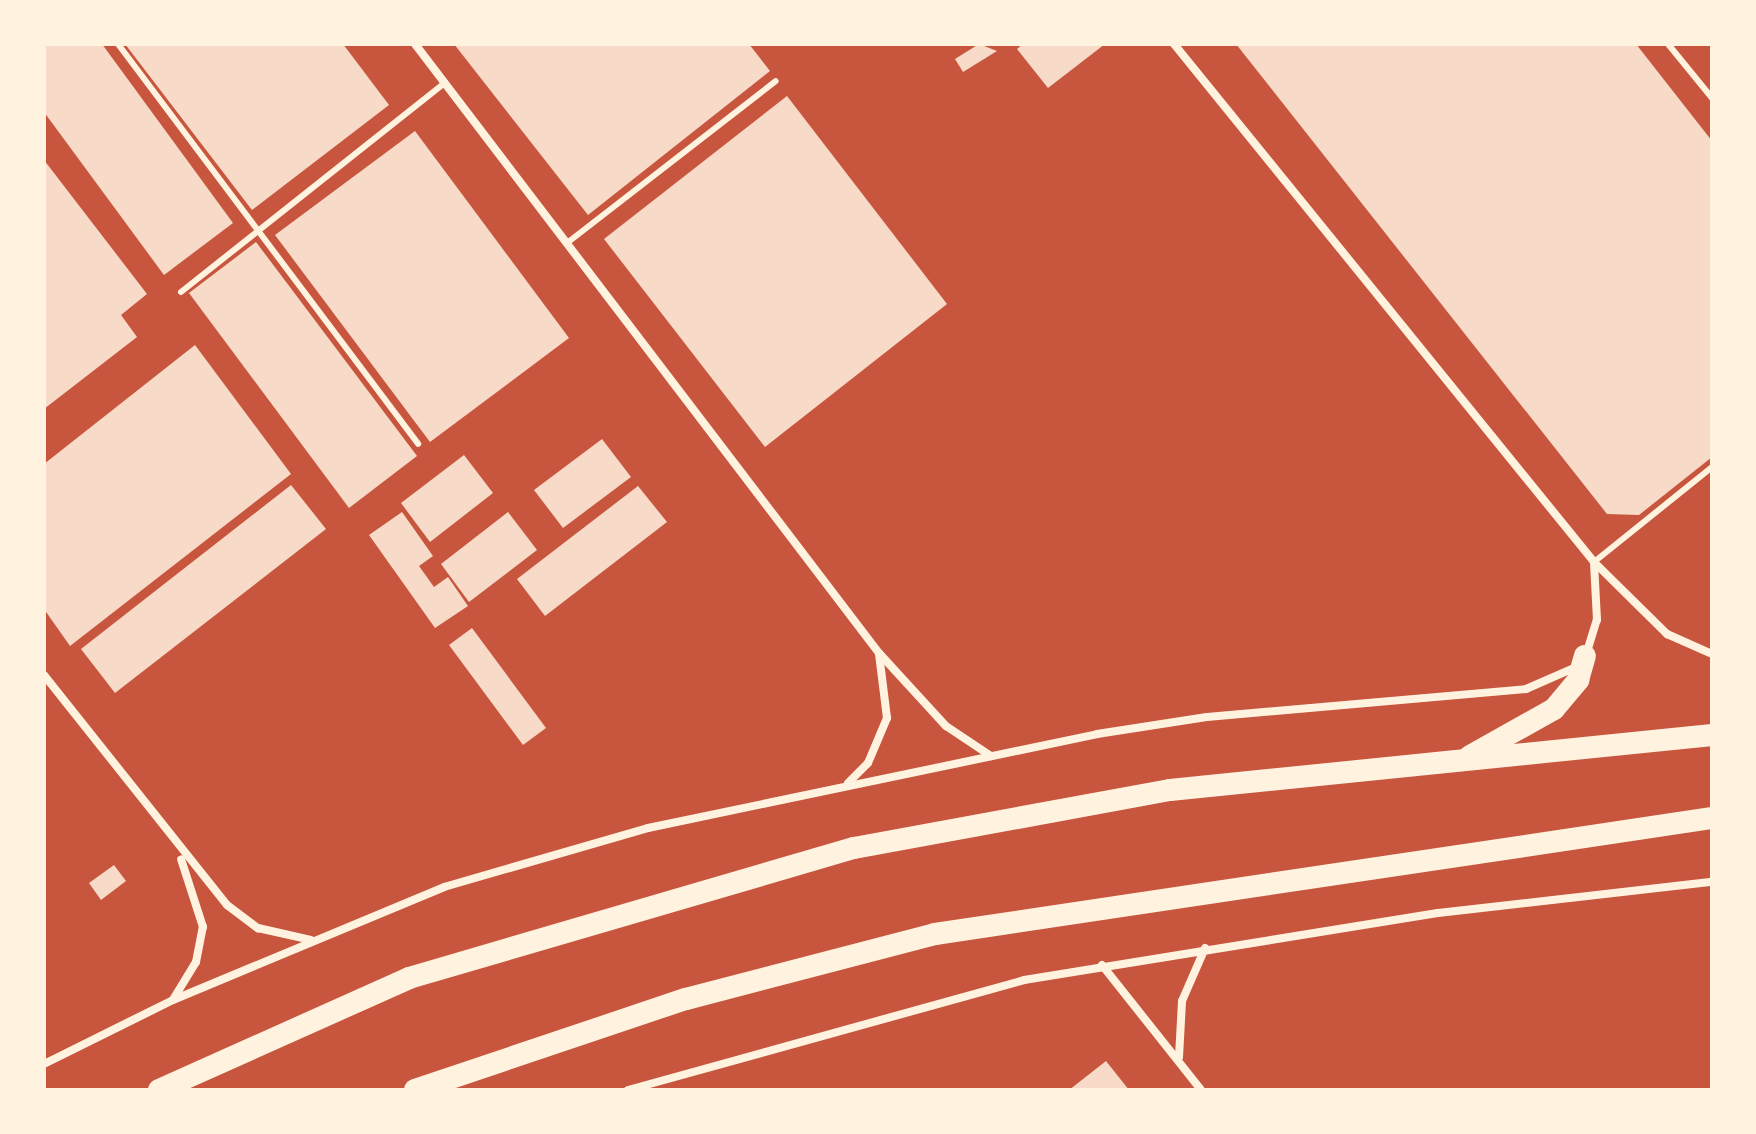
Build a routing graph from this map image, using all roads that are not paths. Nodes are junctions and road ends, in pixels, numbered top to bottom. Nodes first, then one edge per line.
1 (118, 44) edge
2 (415, 44) edge
3 (1174, 44) edge
4 (1668, 44) edge
5 (776, 81) dead end
6 (445, 83) junction
7 (1712, 98) edge
8 (258, 231) junction
9 (567, 243) junction
10 (181, 292) dead end
11 (418, 444) dead end
12 (1712, 467) edge
13 (1594, 562) junction
14 (879, 653) junction
15 (1712, 654) edge
16 (1585, 656) junction
17 (44, 675) edge
18 (1712, 735) edge
19 (991, 756) junction
20 (1459, 762) junction
21 (847, 784) junction
22 (1712, 818) edge
23 (177, 851) junction
24 (1712, 882) edge
25 (314, 941) junction
26 (1205, 948) junction
27 (1102, 965) junction
28 (173, 1000) junction
29 (1179, 1058) junction
30 (44, 1064) edge
31 (159, 1090) edge
32 (415, 1090) edge
33 (628, 1090) edge
34 (1201, 1090) edge

1 - 8 lane
2 - 6 street
3 - 13 street
4 - 7 lane
5 - 9 lane
6 - 8 lane
6 - 9 street
8 - 10 lane
8 - 11 lane
9 - 14 street
12 - 13 lane
13 - 15 street
13 - 16 street
14 - 19 street
14 - 21 street
16 - 19 street
16 - 20 highway
17 - 23 street
18 - 20 highway
19 - 21 street
20 - 31 highway
21 - 25 street
22 - 32 highway
23 - 25 street
23 - 28 street
24 - 26 street
25 - 28 street
26 - 27 street
26 - 29 street
27 - 29 street
27 - 33 street
28 - 30 street
29 - 34 street

